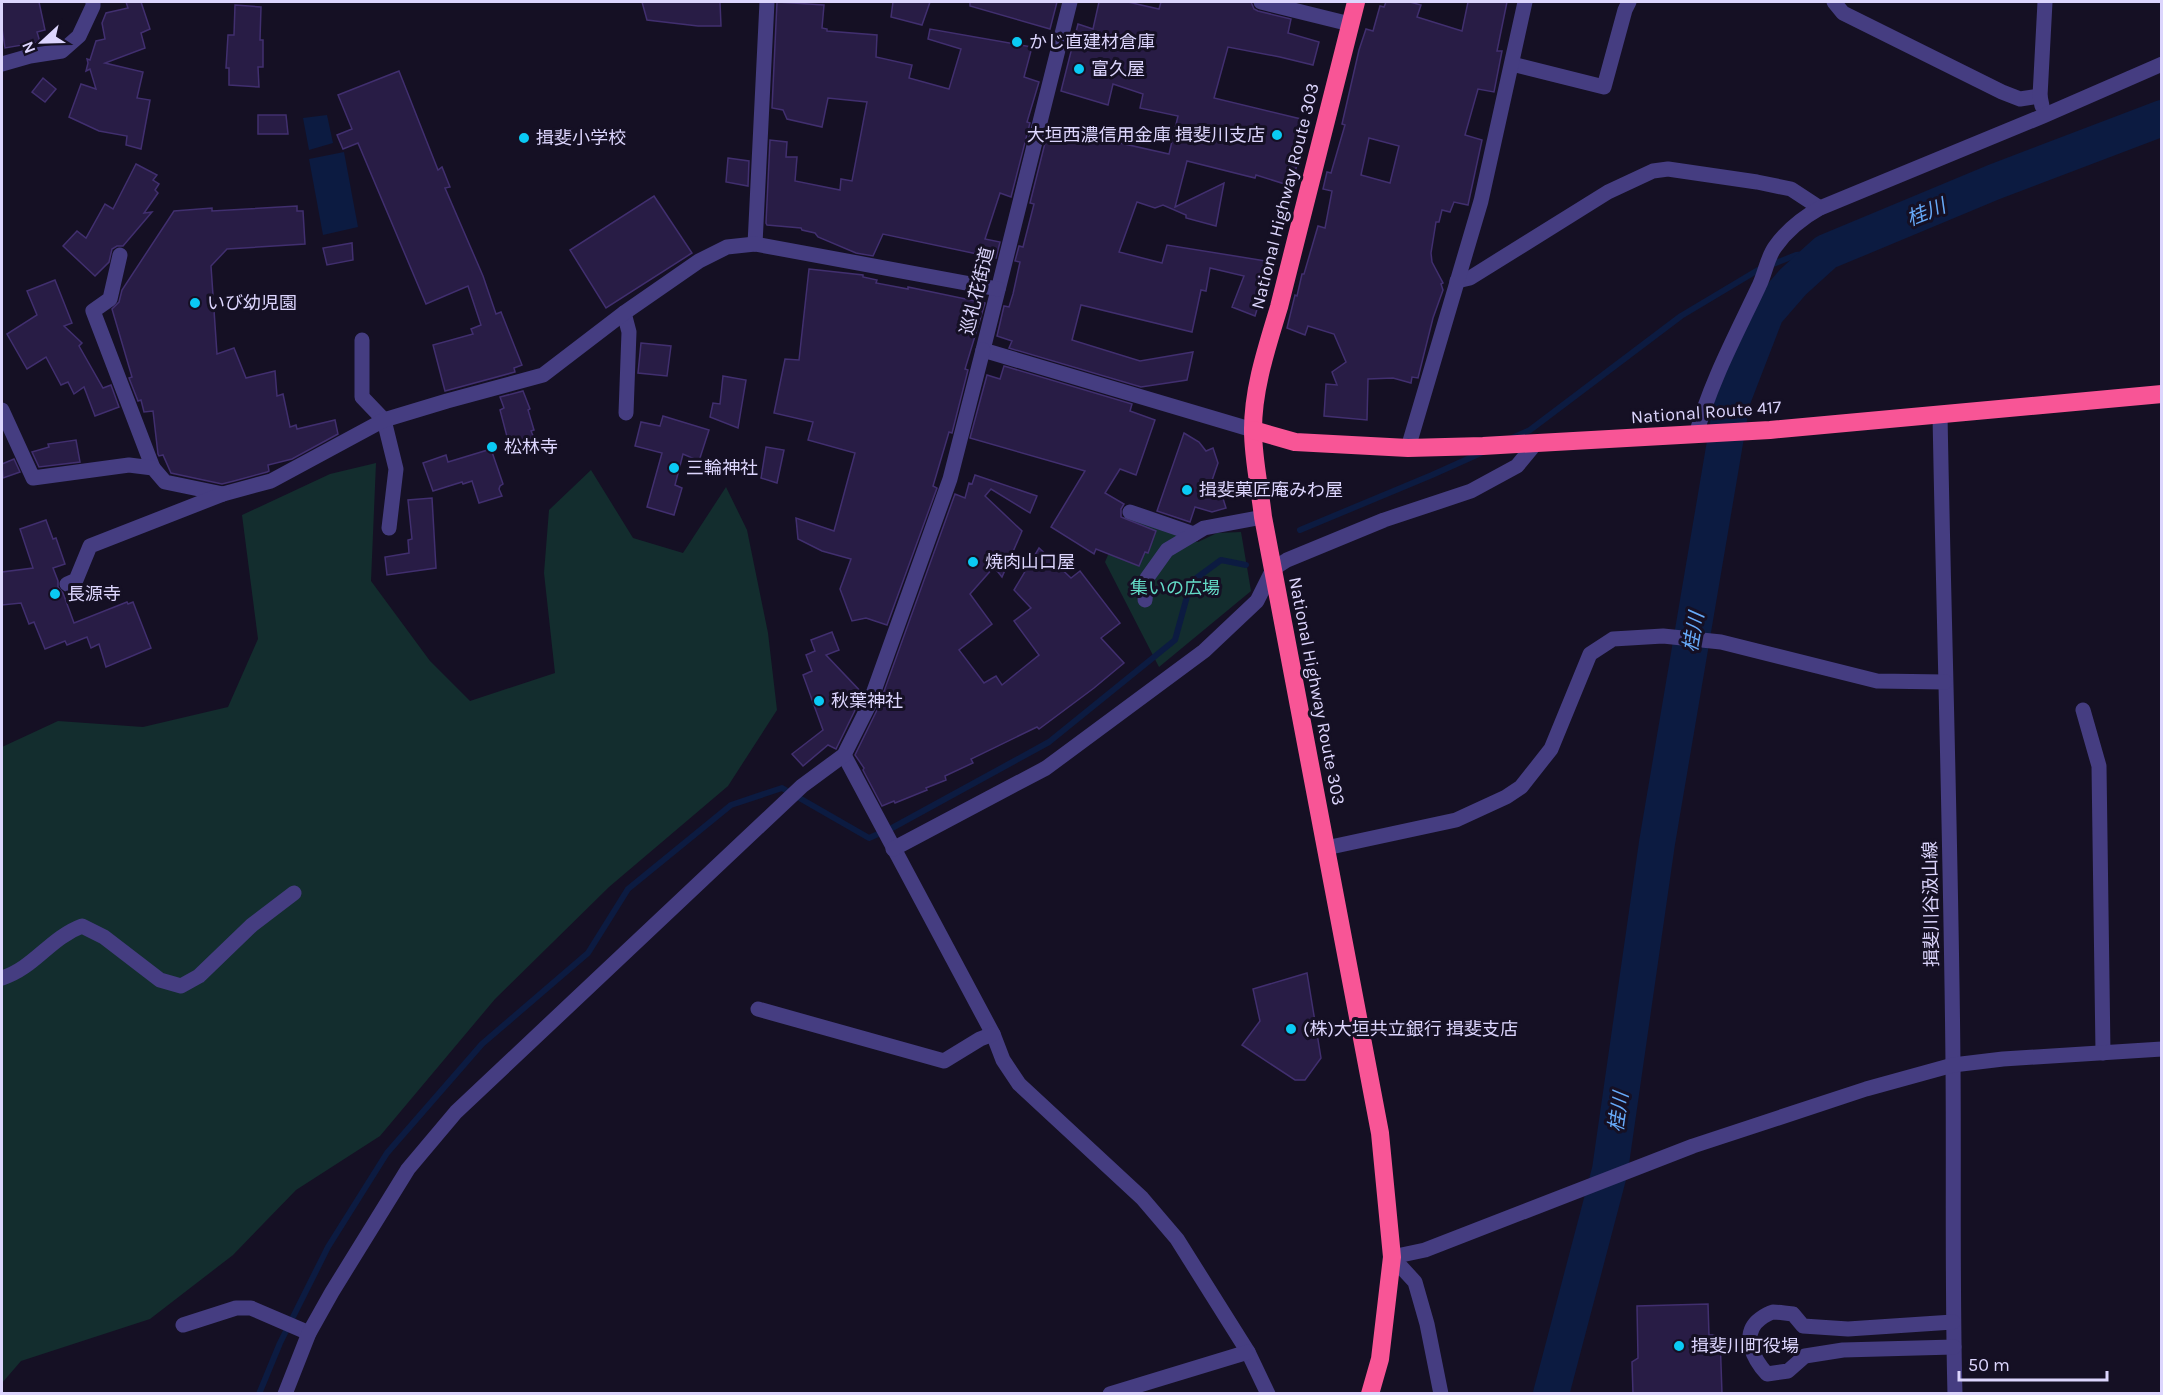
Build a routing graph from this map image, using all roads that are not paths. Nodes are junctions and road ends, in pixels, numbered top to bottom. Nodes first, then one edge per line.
1 (93, 2) edge
2 (767, 2) edge
3 (1070, 2) edge
4 (1261, 2) edge
5 (1356, 2) edge
6 (1525, 2) edge
7 (1629, 2) edge
8 (1834, 2) edge
9 (2045, 2) edge
10 (1350, 24) junction
11 (2, 64) edge
12 (1512, 64) junction
13 (2162, 64) edge
14 (2040, 96) junction
15 (2043, 116) junction
16 (1820, 208) junction
17 (754, 244) junction
18 (120, 255) dead end
19 (1457, 281) junction
20 (998, 290) junction
21 (624, 313) junction
22 (362, 340) dead end
23 (982, 350) junction
24 (2162, 394) edge
25 (2, 410) edge
26 (626, 413) dead end
27 (1940, 414) junction
28 (384, 420) junction
29 (1253, 430) junction
30 (1703, 435) junction
31 (1536, 443) junction
32 (1408, 448) junction
33 (153, 468) junction
34 (223, 494) junction
35 (1130, 512) dead end
36 (1263, 518) junction
37 (389, 528) dead end
38 (1194, 534) junction
39 (1273, 568) junction
40 (67, 584) dead end
41 (1145, 600) dead end
42 (1945, 682) junction
43 (2083, 710) dead end
44 (844, 755) junction
45 (891, 847) junction
46 (1326, 848) junction
47 (294, 893) dead end
48 (2, 978) edge
49 (758, 1009) dead end
50 (993, 1034) junction
51 (2162, 1049) edge
52 (2103, 1053) junction
53 (1953, 1065) junction
54 (1392, 1257) junction
55 (1953, 1322) junction
56 (183, 1325) dead end
57 (309, 1334) junction
58 (1954, 1347) junction
59 (1248, 1352) junction
60 (285, 1394) edge
61 (1110, 1394) edge
62 (1268, 1394) edge
63 (1370, 1394) edge
64 (1441, 1394) edge
65 (1955, 1394) edge

1 - 11 street
2 - 17 street
3 - 20 street, 巡礼花街道
4 - 10 street
5 - 10 highway, National Highway Route 303
6 - 12 street
7 - 12 street
8 - 14 street
9 - 14 street
10 - 29 highway, National Highway Route 303
12 - 19 street
13 - 15 street
14 - 15 street
15 - 16 street
16 - 19 street
16 - 30 street
17 - 20 street
17 - 21 street
18 - 33 street
19 - 32 street
20 - 23 street, 巡礼花街道
21 - 26 street
21 - 28 street
22 - 28 street
23 - 29 street, 巡礼花街道
23 - 44 street
24 - 27 highway, National Route 417
25 - 33 street
27 - 30 highway, National Route 417
27 - 42 street, 揖斐川谷汲山線
28 - 34 street
28 - 37 street
29 - 32 highway, National Route 417
29 - 36 highway, National Highway Route 303
30 - 31 highway, National Route 417
31 - 32 highway, National Route 417
31 - 39 street
33 - 34 street
34 - 40 street
35 - 38 street
36 - 38 street
36 - 39 highway, National Highway Route 303
38 - 41 street
39 - 45 street
39 - 46 highway, National Highway Route 303
42 - 46 street
42 - 53 street, 揖斐川谷汲山線
43 - 52 street
44 - 45 street
44 - 57 street
45 - 50 street
46 - 54 highway, National Highway Route 303
47 - 48 street
49 - 50 street
50 - 59 street
51 - 52 street
52 - 53 street
53 - 54 street
53 - 55 street, 揖斐川谷汲山線
54 - 63 highway, National Highway Route 303
54 - 64 street
55 - 58 street, 揖斐川谷汲山線
55 - 58 street
56 - 57 street
57 - 60 street
58 - 65 street, 揖斐川谷汲山線
59 - 61 street
59 - 62 street

